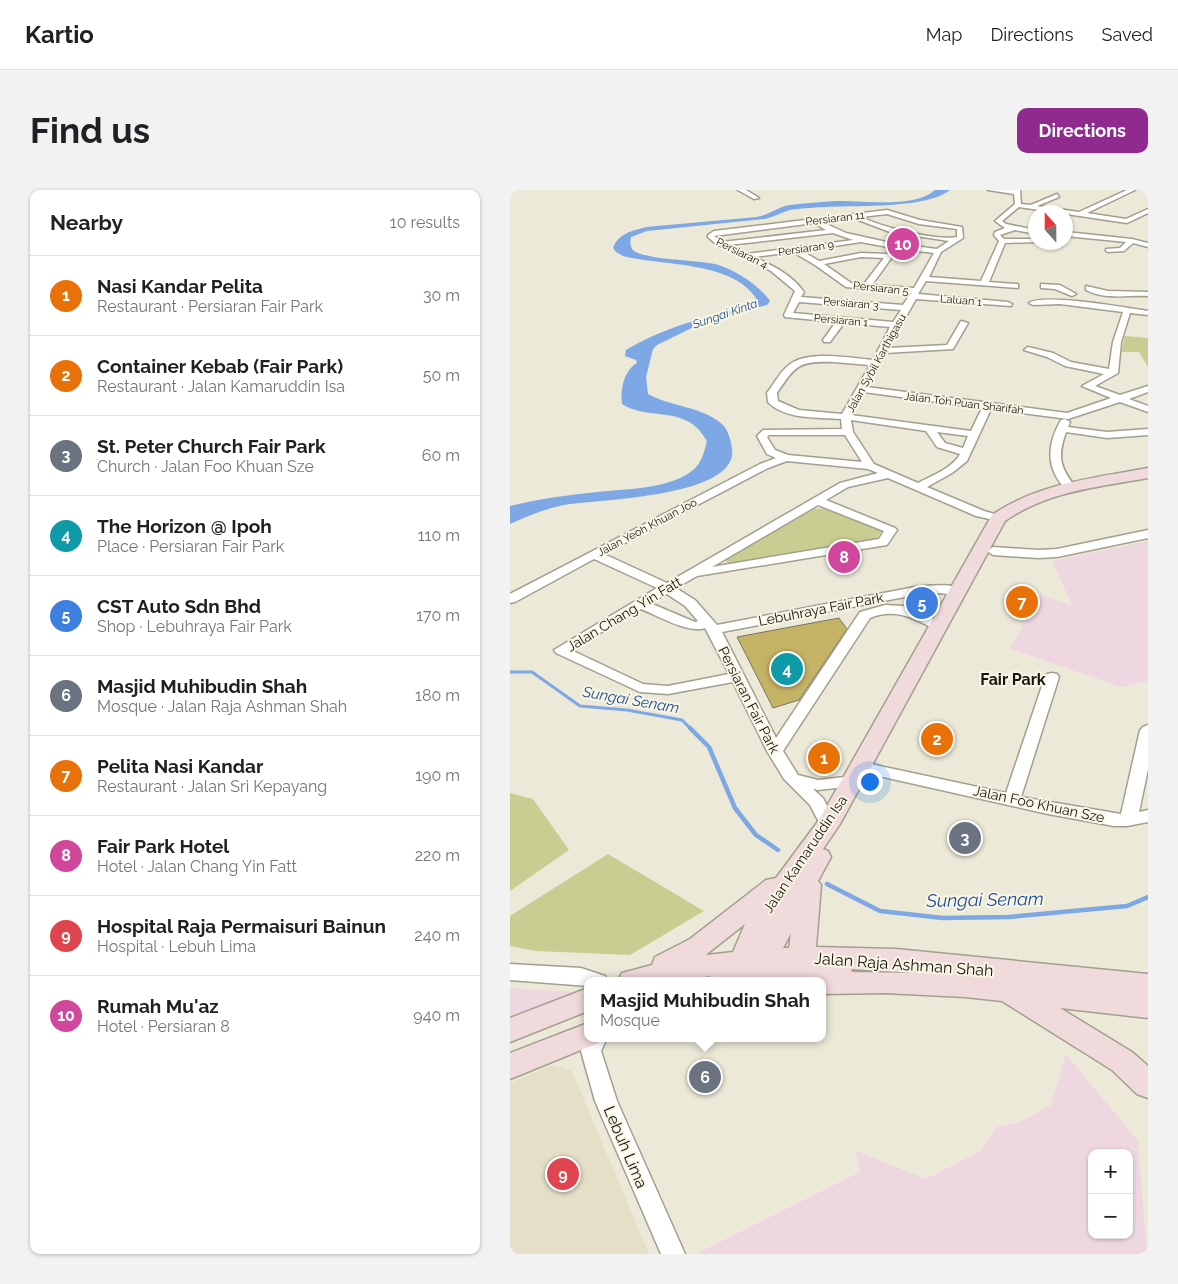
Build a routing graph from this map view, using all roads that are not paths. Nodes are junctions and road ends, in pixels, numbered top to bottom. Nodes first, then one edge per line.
1 (740, 190) edge
2 (991, 190) edge
3 (1132, 190) edge
4 (1018, 191) edge
5 (1057, 196) dead end
6 (756, 198) dead end
7 (1018, 205) junction
8 (1035, 205) edge
9 (1028, 206) edge
10 (1148, 211) edge
11 (1073, 213) edge
12 (1004, 214) junction
13 (1080, 214) junction
14 (854, 216) junction
15 (1018, 216) dead end
16 (816, 221) junction
17 (1015, 228) junction
18 (1028, 230) edge
19 (832, 231) junction
20 (1073, 235) edge
21 (710, 236) joint
22 (865, 240) junction
23 (955, 240) junction
24 (1002, 241) junction
25 (1028, 241) edge
26 (1132, 241) junction
27 (722, 244) junction
28 (1148, 245) edge
29 (896, 247) junction
30 (795, 250) junction
31 (1108, 250) dead end
32 (938, 251) junction
33 (748, 256) junction
34 (887, 256) junction
35 (818, 263) junction
36 (924, 280) junction
37 (984, 284) junction
38 (1015, 286) dead end
39 (1044, 286) dead end
40 (866, 287) junction
41 (915, 294) junction
42 (1072, 294) junction
43 (1148, 294) edge
44 (796, 299) junction
45 (1053, 302) junction
46 (1032, 303) dead end
47 (1008, 304) dead end
48 (907, 308) junction
49 (1127, 311) junction
50 (1148, 313) edge
51 (842, 320) junction
52 (964, 323) dead end
53 (895, 325) junction
54 (827, 340) dead end
55 (1028, 350) dead end
56 (883, 351) junction
57 (876, 363) junction
58 (1113, 373) junction
59 (861, 389) junction
60 (1148, 389) edge
61 (1121, 398) junction
62 (988, 405) junction
63 (1148, 410) edge
64 (1068, 416) junction
65 (845, 417) junction
66 (928, 428) junction
67 (1062, 429) junction
68 (848, 432) junction
69 (1148, 432) edge
70 (973, 434) junction
71 (966, 452) junction
72 (786, 458) junction
73 (870, 466) junction
74 (1148, 473) edge
75 (889, 474) junction
76 (1148, 479) edge
77 (919, 487) junction
78 (1070, 488) junction
79 (1057, 500) junction
80 (817, 501) junction
81 (1028, 511) junction
82 (1003, 515) junction
83 (1148, 534) edge
84 (987, 550) junction
85 (595, 555) junction
86 (689, 575) junction
87 (667, 588) junction
88 (958, 591) junction
89 (510, 599) edge
90 (640, 604) junction
91 (710, 626) junction
92 (939, 626) junction
93 (736, 677) junction
94 (1052, 677) dead end
95 (1148, 730) edge
96 (775, 751) junction
97 (863, 772) junction
98 (792, 779) junction
99 (1143, 784) edge
100 (1012, 799) junction
101 (1148, 816) edge
102 (1127, 820) junction
103 (828, 824) junction
104 (801, 874) junction
105 (802, 957) junction
106 (752, 964) junction
107 (510, 972) edge
108 (585, 977) edge
109 (641, 977) edge
110 (647, 977) edge
111 (728, 977) edge
112 (826, 983) edge
113 (1148, 985) edge
114 (965, 986) junction
115 (1003, 991) junction
116 (584, 1001) edge
117 (1148, 1007) edge
118 (510, 1030) edge
119 (584, 1037) edge
120 (595, 1042) edge
121 (510, 1066) edge
122 (1148, 1085) edge
123 (673, 1254) edge

1 - 6 street
2 - 4 street
3 - 13 street
4 - 7 street
5 - 8 street
7 - 9 street
7 - 12 street
10 - 13 street
11 - 13 street
12 - 15 street
12 - 17 street
14 - 16 street, Persiaran 11
14 - 23 street
14 - 23 street, Persiaran 11
16 - 19 street
16 - 21 street, Persiaran 11
17 - 18 street
17 - 24 street
19 - 22 street
19 - 27 street
20 - 26 street
21 - 27 street, Persiaran 4
22 - 29 street
22 - 30 street, Persiaran 9
23 - 32 street
24 - 25 street
24 - 37 street
26 - 28 street
26 - 31 street
27 - 33 street, Persiaran 4
29 - 32 street
29 - 34 street
30 - 33 street, Persiaran 9
30 - 35 street, Persiaran 5
32 - 36 street, Jalan Sybil Karthigasu
33 - 44 street, Persiaran 4
34 - 35 street
34 - 40 street
35 - 40 street, Persiaran 5
36 - 37 street
36 - 41 street, Jalan Sybil Karthigasu
37 - 38 street
39 - 42 street
40 - 41 street, Persiaran 5
41 - 47 street, Laluan 1
41 - 48 street, Jalan Sybil Karthigasu
42 - 43 street
42 - 45 street
44 - 48 street, Persiaran 3
44 - 51 street, Persiaran 1
45 - 46 street
45 - 49 street
48 - 53 street, Jalan Sybil Karthigasu
49 - 50 street
49 - 58 street
51 - 53 street, Persiaran 1
51 - 54 street
52 - 56 street
53 - 56 street, Jalan Sybil Karthigasu
55 - 58 street
56 - 57 street, Jalan Sybil Karthigasu
57 - 59 street, Jalan Sybil Karthigasu
57 - 65 street
58 - 61 street
59 - 62 street, Jalan Toh Puan Sharifah
59 - 65 street, Jalan Sybil Karthigasu
60 - 61 street
61 - 63 street
61 - 64 street
62 - 64 street, Jalan Toh Puan Sharifah
62 - 70 street
64 - 67 street
65 - 66 street
65 - 68 street, Jalan Sybil Karthigasu
66 - 70 street
66 - 71 street
67 - 69 street
67 - 78 street
68 - 72 street
68 - 73 street, Jalan Sybil Karthigasu
70 - 71 street
71 - 77 street
72 - 73 street
72 - 85 street, Jalan Yeoh Khuan Joo
73 - 75 street
74 - 78 main road
75 - 77 street
75 - 80 street, Jalan Chang Yin Fatt
76 - 79 main road, Jalan Kamaruddin Isa
77 - 82 street
78 - 79 main road
78 - 82 main road
79 - 81 main road, Jalan Kamaruddin Isa
80 - 86 street, Jalan Chang Yin Fatt
80 - 86 street, Jalan Chang Yin Fatt
81 - 82 main road
81 - 84 main road, Jalan Kamaruddin Isa
82 - 84 main road, Jalan Kamaruddin Isa
83 - 84 street
84 - 88 main road, Jalan Kamaruddin Isa
84 - 97 main road, Jalan Kamaruddin Isa
85 - 87 street, Persiaran Fair Park
85 - 89 street, Jalan Yeoh Khuan Joo
86 - 87 street, Jalan Chang Yin Fatt
87 - 90 street, Jalan Chang Yin Fatt
87 - 91 street, Persiaran Fair Park
88 - 91 street, Lebuhraya Fair Park
88 - 92 main road, Jalan Kamaruddin Isa
90 - 91 street
90 - 93 street, Jalan Chang Yin Fatt
91 - 93 street, Persiaran Fair Park
92 - 96 street
92 - 97 main road, Jalan Kamaruddin Isa
93 - 96 street, Persiaran Fair Park
94 - 100 street
95 - 99 street
96 - 98 street, Persiaran Fair Park
97 - 98 street
97 - 100 street, Jalan Foo Khuan Sze
97 - 103 main road, Jalan Kamaruddin Isa
97 - 104 main road, Jalan Kamaruddin Isa
98 - 103 street, Persiaran Fair Park
99 - 102 street
100 - 102 street, Jalan Foo Khuan Sze
101 - 102 street, Jalan Foo Khuan Sze
103 - 104 main road, Jalan Kamaruddin Isa
104 - 105 main road
104 - 106 main road, Jalan Kamaruddin Isa
104 - 109 main road
105 - 106 main road, Jalan Raja Ashman Shah
105 - 113 main road, Jalan Raja Ashman Shah
106 - 110 main road, Jalan Raja Ashman Shah
106 - 111 main road
106 - 114 main road
107 - 108 street
112 - 114 main road, Jalan Raja Ashman Shah
114 - 115 main road, Jalan Raja Ashman Shah
115 - 117 main road, Jalan Raja Ashman Shah
115 - 122 main road
116 - 118 main road
119 - 121 main road
120 - 123 street, Lebuh Lima

